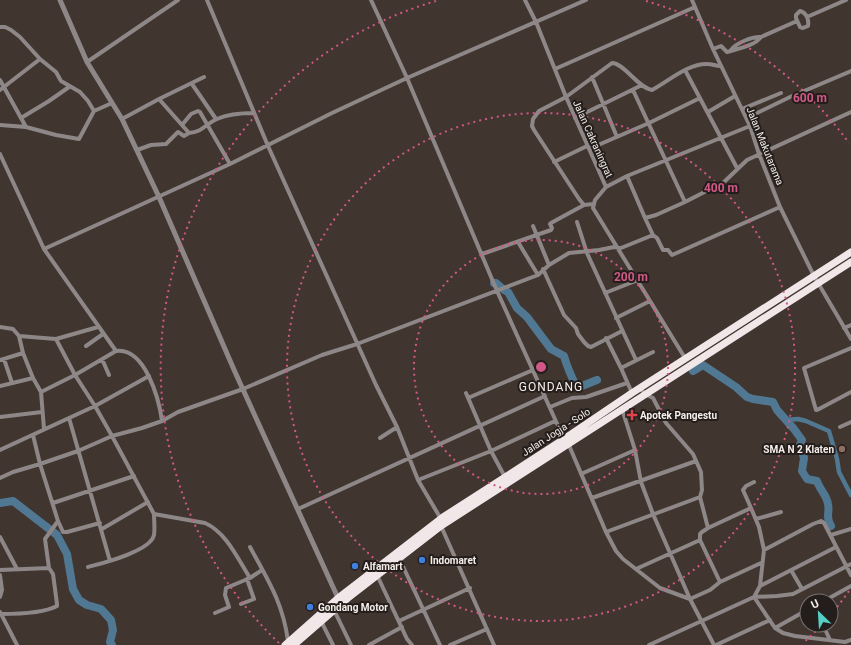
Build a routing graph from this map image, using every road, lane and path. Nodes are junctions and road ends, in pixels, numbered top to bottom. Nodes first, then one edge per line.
1 (60, 0) edge
2 (178, 0) edge
3 (207, 0) edge
4 (371, 0) edge
5 (525, 0) edge
6 (586, 0) edge
7 (692, 0) edge
8 (846, 0) edge
9 (695, 7) junction
10 (807, 17) junction
11 (797, 21) junction
12 (536, 22) junction
13 (0, 27) edge
14 (713, 49) junction
15 (40, 59) junction
16 (87, 62) junction
17 (720, 66) junction
18 (555, 69) junction
19 (685, 70) junction
20 (851, 71) edge
21 (204, 77) dead end
22 (592, 77) junction
23 (407, 78) junction
24 (0, 80) edge
25 (192, 84) junction
26 (642, 85) junction
27 (4, 86) junction
28 (69, 87) junction
29 (0, 90) edge
30 (633, 90) junction
31 (781, 93) dead end
32 (735, 96) junction
33 (566, 97) junction
34 (700, 98) junction
35 (159, 99) junction
36 (112, 103) junction
37 (603, 105) junction
38 (742, 109) junction
39 (94, 111) junction
40 (708, 112) junction
41 (851, 112) edge
42 (254, 113) junction
43 (21, 118) junction
44 (575, 118) junction
45 (122, 119) junction
46 (216, 119) junction
47 (748, 121) junction
48 (648, 123) junction
49 (0, 125) edge
50 (182, 125) junction
51 (208, 125) junction
52 (750, 126) junction
53 (26, 127) junction
54 (189, 133) junction
55 (617, 137) junction
56 (722, 138) junction
57 (268, 146) junction
58 (588, 148) junction
59 (137, 150) junction
60 (0, 154) edge
61 (759, 154) junction
62 (665, 161) junction
63 (554, 162) junction
64 (230, 164) junction
65 (737, 168) junction
66 (627, 176) junction
67 (606, 187) junction
68 (159, 197) junction
69 (685, 202) junction
70 (593, 204) junction
71 (584, 205) junction
72 (780, 207) junction
73 (645, 218) junction
74 (577, 222) dead end
75 (533, 226) dead end
76 (536, 235) junction
77 (653, 235) junction
78 (518, 242) junction
79 (618, 247) junction
80 (44, 249) junction
81 (587, 251) junction
82 (851, 252) edge
83 (482, 254) junction
84 (851, 262) edge
85 (549, 265) junction
86 (544, 269) junction
87 (538, 275) junction
88 (816, 279) junction
89 (638, 280) junction
90 (497, 291) junction
91 (605, 293) junction
92 (650, 301) junction
93 (616, 318) junction
94 (851, 325) edge
95 (0, 327) edge
96 (98, 327) junction
97 (844, 328) junction
98 (622, 331) junction
99 (103, 334) junction
100 (19, 336) junction
101 (606, 338) junction
102 (56, 339) junction
103 (851, 339) edge
104 (358, 344) junction
105 (86, 346) dead end
106 (851, 348) edge
107 (116, 351) junction
108 (653, 352) dead end
109 (23, 353) junction
110 (685, 358) junction
111 (102, 359) junction
112 (2, 360) edge
113 (636, 360) junction
114 (621, 368) junction
115 (533, 370) junction
116 (75, 375) junction
117 (109, 375) dead end
118 (149, 376) junction
119 (33, 378) junction
120 (12, 383) junction
121 (628, 383) junction
122 (0, 386) edge
123 (640, 388) junction
124 (243, 389) junction
125 (41, 392) junction
126 (851, 392) edge
127 (632, 393) junction
128 (645, 394) junction
129 (545, 396) junction
130 (95, 406) junction
131 (550, 407) junction
132 (622, 408) junction
133 (42, 412) junction
134 (0, 417) edge
135 (69, 418) junction
136 (162, 421) junction
137 (555, 421) junction
138 (851, 422) edge
139 (481, 426) junction
140 (397, 427) junction
141 (840, 427) dead end
142 (44, 429) junction
143 (32, 435) junction
144 (112, 436) junction
145 (380, 438) dead end
146 (566, 441) junction
147 (0, 450) edge
148 (635, 450) junction
149 (78, 451) junction
150 (491, 451) junction
151 (410, 457) junction
152 (696, 462) junction
153 (40, 464) junction
154 (581, 474) junction
155 (134, 476) junction
156 (505, 477) junction
157 (0, 478) edge
158 (418, 480) junction
159 (641, 482) junction
160 (754, 482) dead end
161 (90, 491) junction
162 (700, 497) junction
163 (592, 498) junction
164 (53, 502) junction
165 (148, 502) junction
166 (298, 508) junction
167 (751, 508) junction
168 (781, 512) dead end
169 (154, 514) junction
170 (653, 514) junction
171 (756, 519) junction
172 (441, 522) junction
173 (57, 523) junction
174 (100, 523) junction
175 (708, 528) junction
176 (102, 529) junction
177 (851, 529) edge
178 (606, 532) junction
179 (831, 535) junction
180 (0, 537) edge
181 (700, 540) junction
182 (250, 547) dead end
183 (836, 547) junction
184 (764, 550) junction
185 (670, 553) junction
186 (399, 558) junction
187 (110, 561) junction
188 (761, 562) junction
189 (851, 564) edge
190 (846, 566) junction
191 (88, 567) dead end
192 (49, 568) junction
193 (17, 569) junction
194 (636, 569) junction
195 (0, 570) edge
196 (262, 570) junction
197 (791, 570) junction
198 (0, 575) edge
199 (377, 575) junction
200 (851, 575) edge
201 (249, 578) junction
202 (720, 582) junction
203 (760, 586) junction
204 (851, 586) edge
205 (470, 588) junction
206 (802, 589) junction
207 (838, 593) edge
208 (0, 597) edge
209 (754, 597) junction
210 (338, 598) junction
211 (690, 599) junction
212 (241, 604) dead end
213 (334, 610) junction
214 (424, 611) junction
215 (1, 613) edge
216 (215, 613) dead end
217 (799, 614) edge
218 (321, 620) junction
219 (770, 620) junction
220 (702, 621) junction
221 (399, 622) junction
222 (402, 627) junction
223 (775, 628) junction
224 (487, 629) junction
225 (827, 633) edge
226 (830, 640) junction
227 (851, 640) edge
228 (289, 644) edge
229 (846, 644) edge
230 (17, 645) edge
231 (333, 645) edge
232 (351, 645) edge
233 (369, 645) edge
234 (412, 645) edge
235 (440, 645) edge
236 (450, 645) edge
237 (494, 645) edge
238 (649, 645) edge
239 (715, 645) edge

1 - 16 street
2 - 16 street
3 - 42 street
4 - 23 street
5 - 12 street, Jalan Cakraningrat
6 - 12 street
7 - 9 street, Jalan Makutarama
8 - 10 street
9 - 14 street, Jalan Makutarama
9 - 18 street
10 - 11 street
10 - 11 street
11 - 14 street
12 - 18 street, Jalan Cakraningrat
12 - 23 street
13 - 15 street
14 - 17 street, Jalan Makutarama
15 - 27 street
15 - 28 street
16 - 36 street
17 - 19 street
17 - 32 street, Jalan Makutarama
18 - 33 street, Jalan Cakraningrat
19 - 26 street
19 - 34 street
20 - 47 street
21 - 25 street
22 - 26 street
22 - 33 street
22 - 37 street
23 - 57 street
23 - 83 street
24 - 27 street
25 - 35 street
25 - 46 street
26 - 30 street
27 - 29 street
27 - 43 street
28 - 39 street
28 - 43 street
30 - 37 street
30 - 48 street
31 - 38 street
32 - 38 street, Jalan Makutarama
32 - 40 street
33 - 44 street, Jalan Cakraningrat
33 - 63 street
34 - 40 street
34 - 48 street
35 - 45 street
35 - 50 street
36 - 39 street
36 - 45 street
37 - 44 street
37 - 55 street
38 - 47 street, Jalan Makutarama
39 - 53 street
40 - 56 street
41 - 61 street
42 - 46 street
42 - 57 street
43 - 53 street
44 - 58 street, Jalan Cakraningrat
45 - 59 street
46 - 51 street
47 - 52 street, Jalan Makutarama
48 - 55 street
48 - 62 street
49 - 53 street
50 - 51 street
50 - 54 street
51 - 54 street
51 - 64 street
52 - 56 street
52 - 61 street, Jalan Makutarama
54 - 59 street
55 - 58 street
56 - 62 street
56 - 65 street
57 - 64 street
57 - 104 street
58 - 63 street
58 - 67 street, Jalan Cakraningrat
59 - 68 street
60 - 80 street
61 - 65 street
61 - 72 street, Jalan Makutarama
62 - 66 street
62 - 69 street
63 - 71 street
64 - 68 street
65 - 69 street
66 - 67 street
66 - 73 street
67 - 70 street, Jalan Cakraningrat
68 - 80 street
68 - 124 street
69 - 73 street
70 - 71 street
70 - 79 street
71 - 76 street
72 - 77 street
72 - 88 street, Jalan Makutarama
73 - 77 street
74 - 81 street
75 - 76 street
76 - 78 street
76 - 85 street
77 - 79 street
78 - 83 street
78 - 87 street
79 - 81 street
79 - 89 street
80 - 96 street
81 - 85 street
81 - 91 street
82 - 88 highway, Jalan Jogja - Solo
83 - 90 street
84 - 88 highway, Jalan Jogja - Solo
85 - 86 street
86 - 87 street
86 - 101 street
87 - 90 street
88 - 97 street, Jalan Makutarama
88 - 110 highway, Jalan Jogja - Solo
88 - 128 highway, Jalan Jogja - Solo
89 - 91 street
89 - 92 street
90 - 104 street
90 - 115 street
91 - 93 street
92 - 93 street
92 - 110 street
93 - 98 street
94 - 97 street
95 - 100 street
96 - 99 street
96 - 102 street
97 - 103 street, Jalan Makutarama
98 - 101 street
98 - 113 street
99 - 105 street
99 - 107 street
100 - 102 street
100 - 109 street
101 - 114 street
102 - 116 street
104 - 124 street
104 - 140 street
106 - 126 street
107 - 111 street
107 - 118 street
108 - 113 street
109 - 112 street
109 - 119 street
110 - 123 highway, Jalan Jogja - Solo
111 - 116 street
111 - 117 street
112 - 120 street
113 - 114 street
114 - 121 street
115 - 129 street
115 - 139 street
116 - 125 street
116 - 130 street
118 - 130 street
118 - 136 street
119 - 120 street
119 - 125 street
120 - 122 street
121 - 127 street
121 - 131 street
123 - 127 highway, Jalan Jogja - Solo
123 - 128 street
124 - 136 street
124 - 166 street
125 - 133 street
127 - 146 highway, Jalan Jogja - Solo
128 - 132 highway, Jalan Jogja - Solo
128 - 152 street
129 - 131 street
129 - 139 street
130 - 135 street
130 - 144 street
131 - 137 street
132 - 146 highway, Jalan Jogja - Solo
132 - 148 street
133 - 134 street
133 - 142 street
135 - 142 street
135 - 149 street
136 - 144 street
137 - 146 street
137 - 150 street
138 - 141 street
139 - 150 street
139 - 151 street
140 - 145 street
140 - 151 street
142 - 143 street
143 - 147 street
143 - 153 street
144 - 149 street
144 - 155 street
146 - 154 street
146 - 156 highway, Jalan Jogja - Solo
146 - 172 highway, Jalan Jogja - Solo
148 - 154 street
148 - 159 street
149 - 153 street
149 - 161 street
150 - 156 street
150 - 158 street
151 - 158 street
151 - 166 street
152 - 159 street
152 - 162 street
153 - 157 street
153 - 164 street
154 - 163 street
155 - 161 street
155 - 165 street
156 - 172 highway, Jalan Jogja - Solo
158 - 172 street
159 - 163 street
159 - 170 street
160 - 167 street
161 - 164 street
161 - 174 street
162 - 170 street
162 - 175 street
163 - 178 street
164 - 173 street
165 - 169 street
165 - 176 street
166 - 210 street
167 - 171 street
167 - 175 street
168 - 171 street
169 - 187 street
169 - 201 street
170 - 178 street
170 - 185 street
171 - 184 street
172 - 186 highway, Jalan Jogja - Solo
172 - 205 street
172 - 210 highway, Jalan Jogja - Solo
173 - 174 street
173 - 192 street
174 - 176 street
175 - 181 street
176 - 187 street
177 - 179 street
178 - 194 street
179 - 183 street
179 - 184 street
180 - 193 street
181 - 185 street
181 - 202 street
182 - 196 street
183 - 190 street
183 - 197 street
184 - 188 street
185 - 194 street
185 - 211 street
186 - 199 highway, Jalan Jogja - Solo
186 - 214 street
187 - 191 street
188 - 202 street
188 - 203 street
189 - 190 street
190 - 200 street
190 - 206 street
192 - 193 street
192 - 215 street
193 - 195 street
194 - 211 street
196 - 201 street
196 - 228 street
197 - 203 street
197 - 206 street
198 - 208 street
199 - 213 highway, Jalan Jogja - Solo
199 - 221 street
201 - 212 street
201 - 216 street
202 - 211 street
203 - 209 street
204 - 207 street
205 - 214 street
205 - 224 street
206 - 209 street
209 - 219 street
209 - 220 street
210 - 228 highway, Jalan Jogja - Solo
211 - 220 street
213 - 218 highway, Jalan Jogja - Solo
213 - 232 street
214 - 221 street
214 - 235 street
215 - 230 street
217 - 223 street
218 - 228 highway, Jalan Jogja - Solo
218 - 231 street
219 - 223 street
219 - 239 street
220 - 238 street
220 - 239 street
221 - 222 street
222 - 233 street
222 - 234 street
223 - 226 street
224 - 236 street
224 - 237 street
225 - 226 street
226 - 229 street
227 - 229 street

